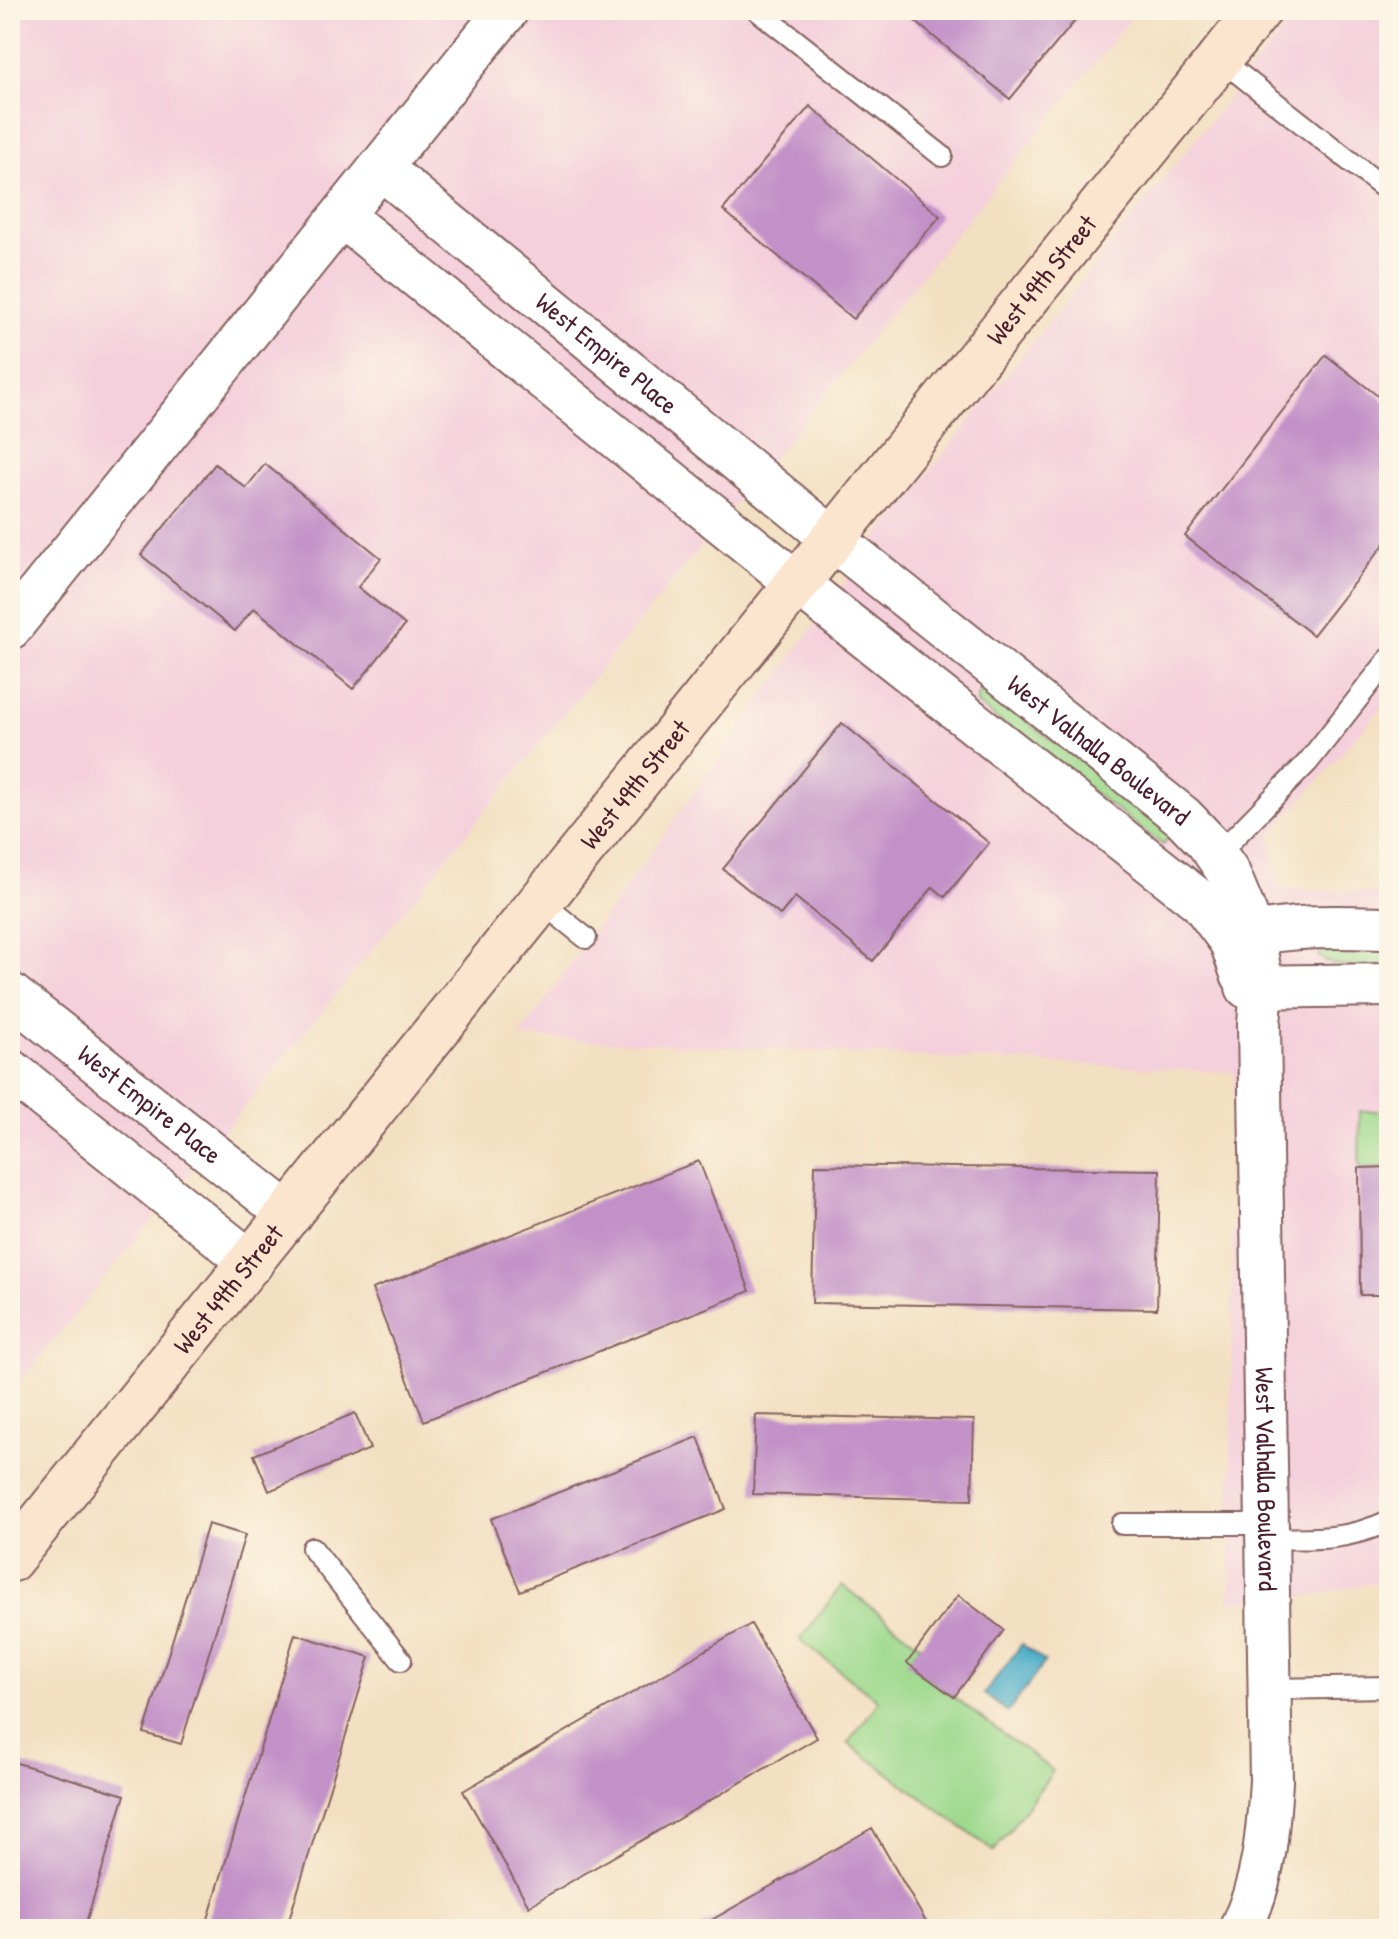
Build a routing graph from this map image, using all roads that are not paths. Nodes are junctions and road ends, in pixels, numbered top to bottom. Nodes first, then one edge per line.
1 (507, 10) edge
2 (757, 10) edge
3 (1259, 10) edge
4 (1220, 59) junction
5 (942, 156) dead end
6 (381, 168) junction
7 (1389, 192) edge
8 (342, 216) junction
9 (834, 540) junction
10 (798, 584) junction
11 (10, 628) edge
12 (1389, 659) edge
13 (1217, 855) junction
14 (541, 902) junction
15 (1389, 928) edge
16 (1242, 937) junction
17 (586, 938) dead end
18 (1389, 985) edge
19 (10, 994) edge
20 (1256, 999) junction
21 (10, 1070) edge
22 (290, 1215) junction
23 (252, 1263) junction
24 (1389, 1521) edge
25 (1122, 1524) dead end
26 (1267, 1531) junction
27 (312, 1548) dead end
28 (10, 1560) edge
29 (401, 1660) dead end
30 (1389, 1687) edge
31 (1270, 1689) junction
32 (1240, 1929) edge

1 - 6 street
2 - 5 lane
3 - 4 main road, West 49th Street
4 - 7 lane
4 - 9 main road, West 49th Street
6 - 8 street
6 - 9 street, West Empire Place
8 - 10 street
8 - 11 street
9 - 10 main road, West 49th Street
9 - 13 street, West Valhalla Boulevard
10 - 14 main road, West 49th Street
10 - 16 street, West Valhalla Boulevard
12 - 13 lane
13 - 16 street, West Valhalla Boulevard
14 - 17 lane
14 - 22 main road, West 49th Street
15 - 16 street
16 - 20 street, West Valhalla Boulevard
18 - 20 street
19 - 22 street, West Empire Place
20 - 26 street, West Valhalla Boulevard
21 - 23 street
22 - 23 main road, West 49th Street
23 - 28 main road, West 49th Street
24 - 26 lane
25 - 26 lane
26 - 31 street, West Valhalla Boulevard
27 - 29 lane
30 - 31 lane
31 - 32 street, West Valhalla Boulevard

